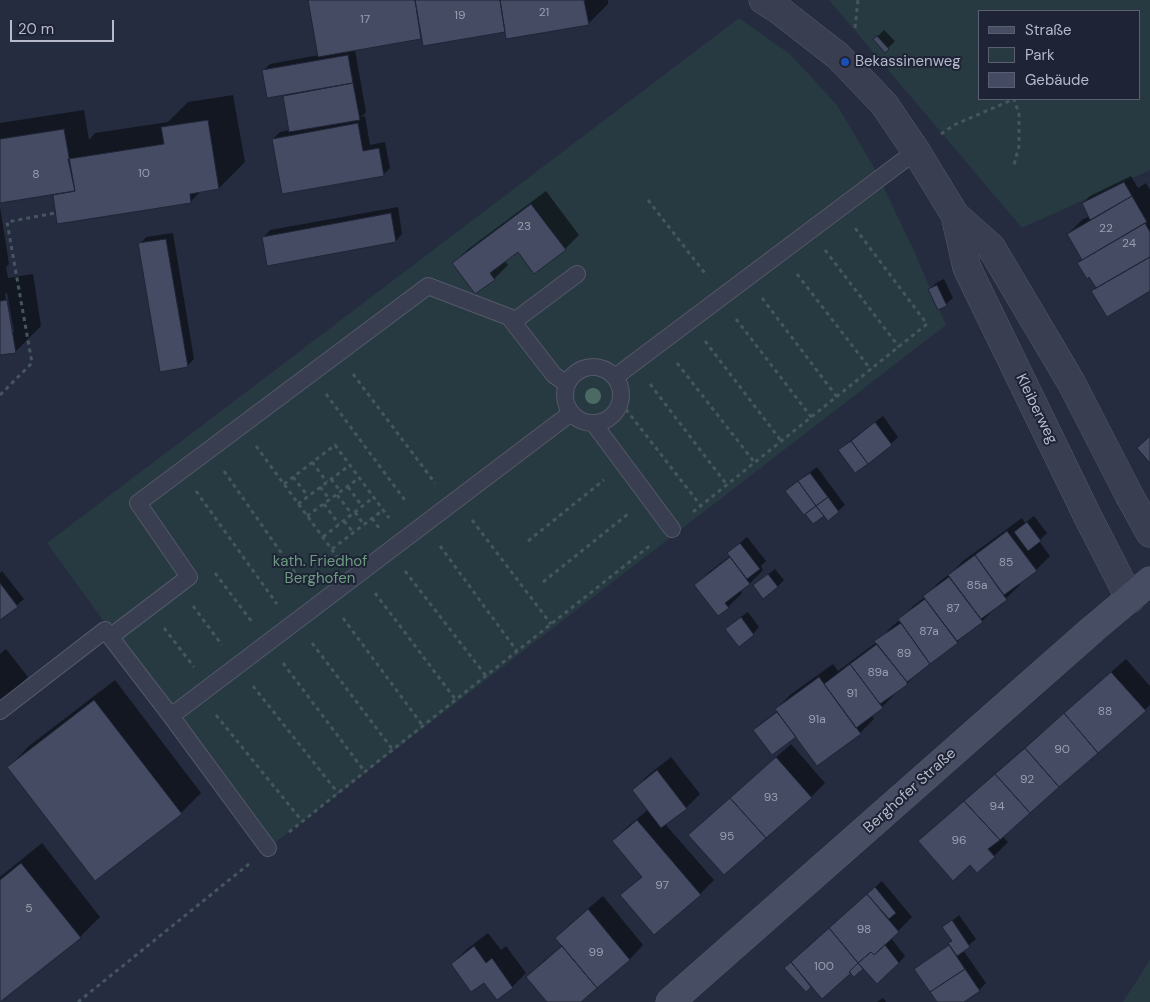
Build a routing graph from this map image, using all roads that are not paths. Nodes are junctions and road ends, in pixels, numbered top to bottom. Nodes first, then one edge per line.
1 (763, 0) edge
2 (916, 151) junction
3 (955, 215) junction
4 (577, 274) dead end
5 (513, 322) junction
6 (615, 377) junction
7 (567, 384) junction
8 (571, 413) junction
9 (594, 424) junction
10 (672, 529) road end
11 (1150, 533) edge
12 (1150, 581) edge
13 (1130, 599) junction
14 (110, 637) junction
15 (0, 711) edge
16 (171, 716) junction
17 (268, 848) road end
18 (670, 1002) edge

1 - 2 street, Kleiberweg
2 - 3 street, Kleiberweg
2 - 6 lane
3 - 11 street, Kleiberweg
3 - 13 street, Kleiberweg
4 - 5 lane
5 - 7 lane
5 - 14 lane
6 - 7 lane
6 - 9 lane
7 - 8 lane
8 - 9 lane
8 - 16 lane
9 - 10 lane
12 - 13 street, Berghofer Straße
13 - 18 street, Berghofer Straße
14 - 15 lane
14 - 16 lane
16 - 17 lane

